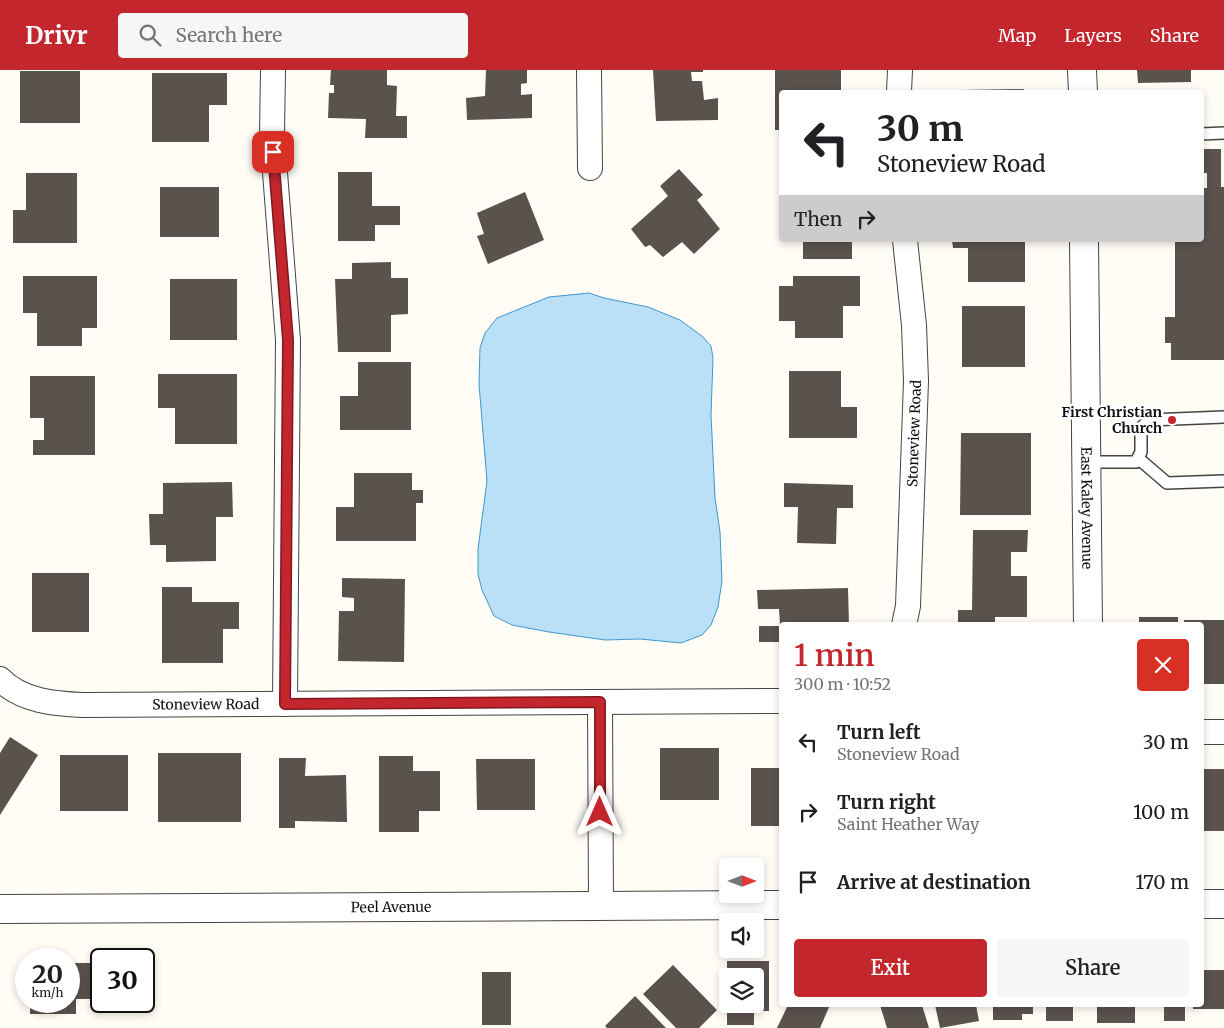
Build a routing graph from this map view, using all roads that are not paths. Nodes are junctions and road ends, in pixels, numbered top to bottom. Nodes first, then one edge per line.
1 (273, 70) edge
2 (589, 70) edge
3 (900, 70) edge
4 (1082, 70) edge
5 (899, 90) edge
6 (1083, 90) edge
7 (1224, 133) edge
8 (1204, 134) edge
9 (590, 168) dead end
10 (905, 242) edge
11 (1084, 242) edge
12 (1224, 417) edge
13 (1139, 459) junction
14 (1086, 462) junction
15 (1224, 481) edge
16 (905, 622) edge
17 (1088, 622) edge
18 (0, 679) edge
19 (779, 701) edge
20 (600, 702) junction
21 (285, 704) junction
22 (1204, 732) edge
23 (1224, 732) edge
24 (1204, 904) edge
25 (1224, 904) edge
26 (601, 905) junction
27 (779, 905) edge
28 (0, 909) edge

1 - 21 street
2 - 9 street
3 - 5 street
4 - 6 street
7 - 8 lane
10 - 16 street, Stoneview Road
11 - 14 street, East Kaley Avenue
12 - 13 lane
13 - 14 lane
13 - 15 lane
14 - 17 street, East Kaley Avenue
18 - 21 street, Stoneview Road
19 - 20 street, Stoneview Road
20 - 21 street, Stoneview Road
20 - 26 street
22 - 23 street
24 - 25 street
26 - 27 street, Peel Avenue
26 - 28 street, Peel Avenue

